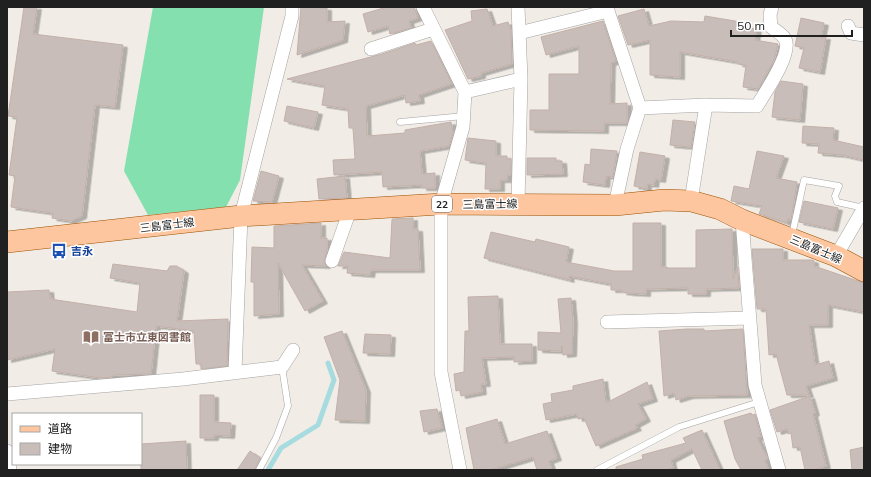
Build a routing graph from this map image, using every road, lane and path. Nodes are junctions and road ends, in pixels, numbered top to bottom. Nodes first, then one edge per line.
1 (292, 7) edge
2 (423, 7) edge
3 (518, 7) edge
4 (772, 7) edge
5 (848, 26) dead end
6 (434, 29) junction
7 (519, 33) junction
8 (864, 35) edge
9 (371, 49) dead end
10 (521, 79) junction
11 (465, 92) junction
12 (706, 105) junction
13 (640, 108) junction
14 (464, 116) junction
15 (400, 122) dead end
16 (691, 201) junction
17 (518, 203) junction
18 (441, 204) junction
19 (615, 205) junction
20 (864, 208) edge
21 (350, 210) junction
22 (240, 216) junction
23 (742, 220) junction
24 (791, 239) junction
25 (7, 242) edge
26 (836, 256) junction
27 (332, 261) dead end
28 (864, 271) edge
29 (750, 318) junction
30 (607, 322) dead end
31 (293, 350) dead end
32 (282, 367) junction
33 (236, 372) junction
34 (7, 394) edge
35 (759, 402) junction
36 (7, 451) edge
37 (10, 470) edge
38 (259, 470) edge
39 (460, 470) edge
40 (597, 470) edge
41 (779, 470) edge

1 - 22 street
2 - 6 street
3 - 7 street
4 - 12 street
5 - 8 street
6 - 9 street
6 - 11 street
7 - 10 street
7 - 13 street
10 - 11 street
10 - 17 street
11 - 14 street
12 - 13 street
12 - 16 street
13 - 19 street
14 - 15 lane
14 - 18 street
16 - 19 main road, 三島富士線 / 22
16 - 23 main road, 三島富士線 / 22
17 - 18 main road, 三島富士線 / 22
17 - 19 main road, 三島富士線 / 22
18 - 21 main road, 三島富士線 / 22
18 - 39 street
20 - 24 lane
20 - 26 street
21 - 22 main road, 三島富士線 / 22
21 - 27 street
22 - 25 main road, 三島富士線 / 22
22 - 33 street
23 - 24 main road, 三島富士線 / 22
23 - 29 street
24 - 26 main road, 三島富士線 / 22
26 - 28 main road, 三島富士線 / 22
29 - 30 street
29 - 35 street
31 - 32 street
32 - 33 street
32 - 38 lane
33 - 34 street
35 - 40 lane
35 - 41 street
36 - 37 street

